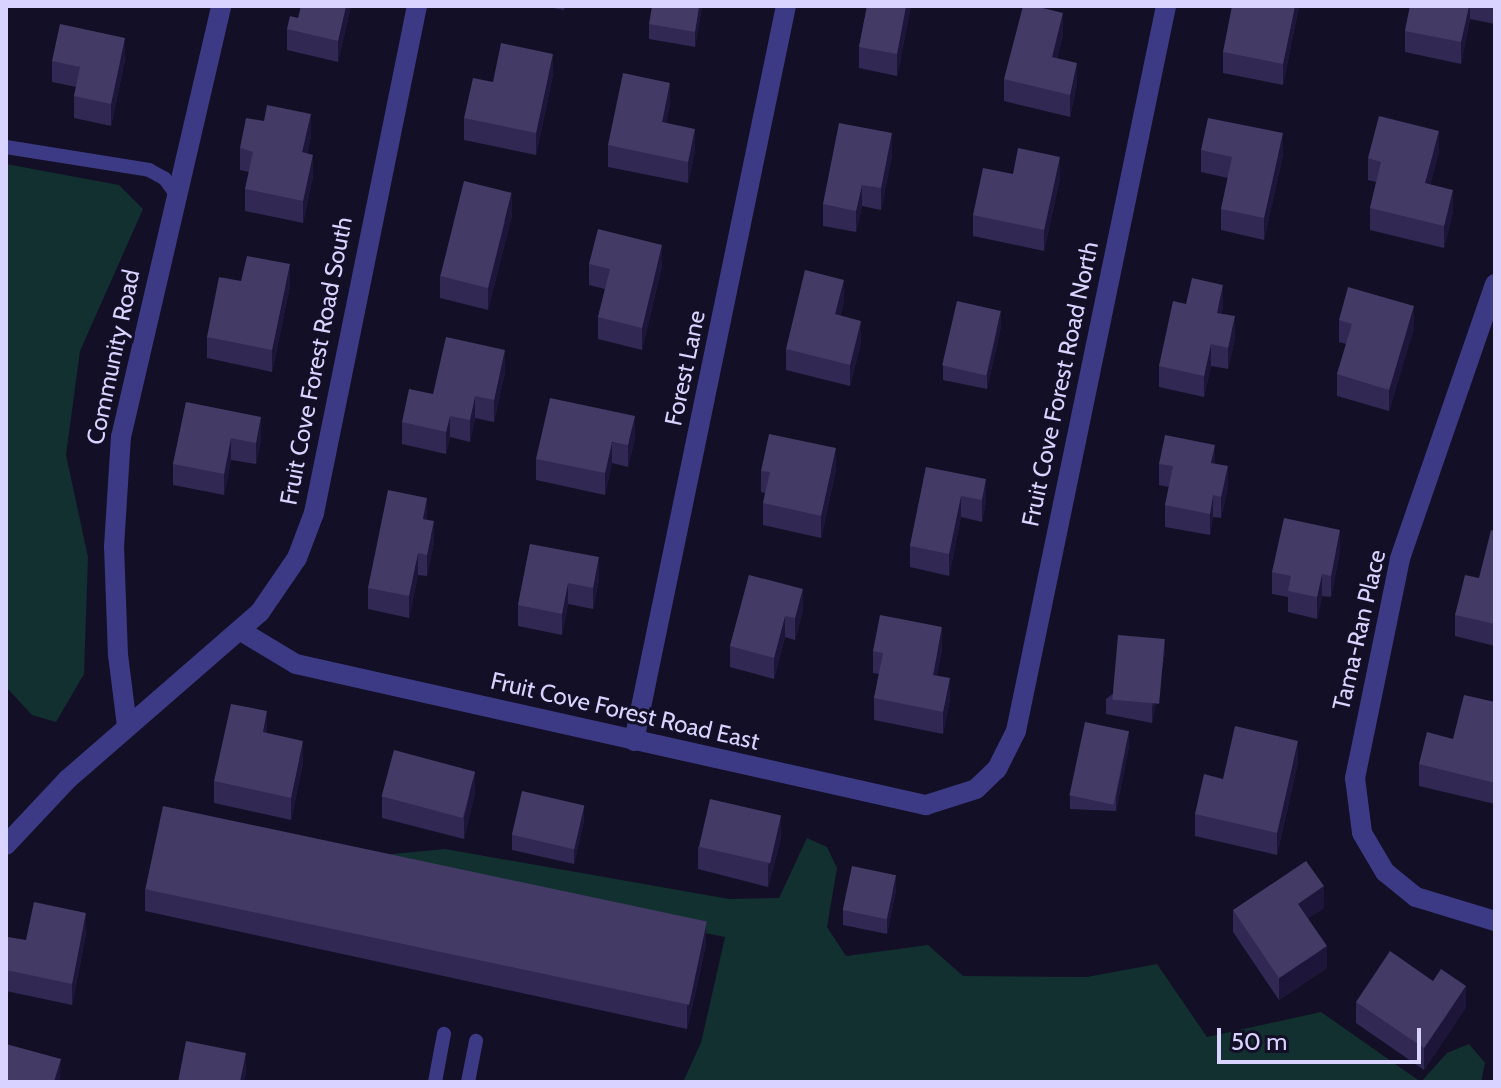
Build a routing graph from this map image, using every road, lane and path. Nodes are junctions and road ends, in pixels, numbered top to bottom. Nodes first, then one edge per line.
1 (417, 6) edge
2 (786, 6) edge
3 (1166, 6) edge
4 (219, 8) edge
5 (6, 147) edge
6 (176, 194) junction
7 (1495, 284) edge
8 (241, 631) junction
9 (127, 726) junction
10 (634, 741) junction
11 (997, 769) joint
12 (6, 845) edge
13 (1495, 921) edge
14 (444, 1034) dead end
15 (476, 1041) dead end
16 (435, 1082) edge
17 (468, 1082) edge

1 - 8 street, Fruit Cove Forest Road South
2 - 10 street, Forest Lane
3 - 11 street, Fruit Cove Forest Road North
4 - 6 street, Community Road
5 - 6 lane
6 - 9 street, Community Road
7 - 13 street, Tama-Ran Place
8 - 9 street, Fruit Cove Forest Road South
8 - 10 street, Fruit Cove Forest Road East
9 - 12 street, Fruit Cove Forest Road South
10 - 11 street, Fruit Cove Forest Road East
14 - 16 lane
15 - 17 lane

